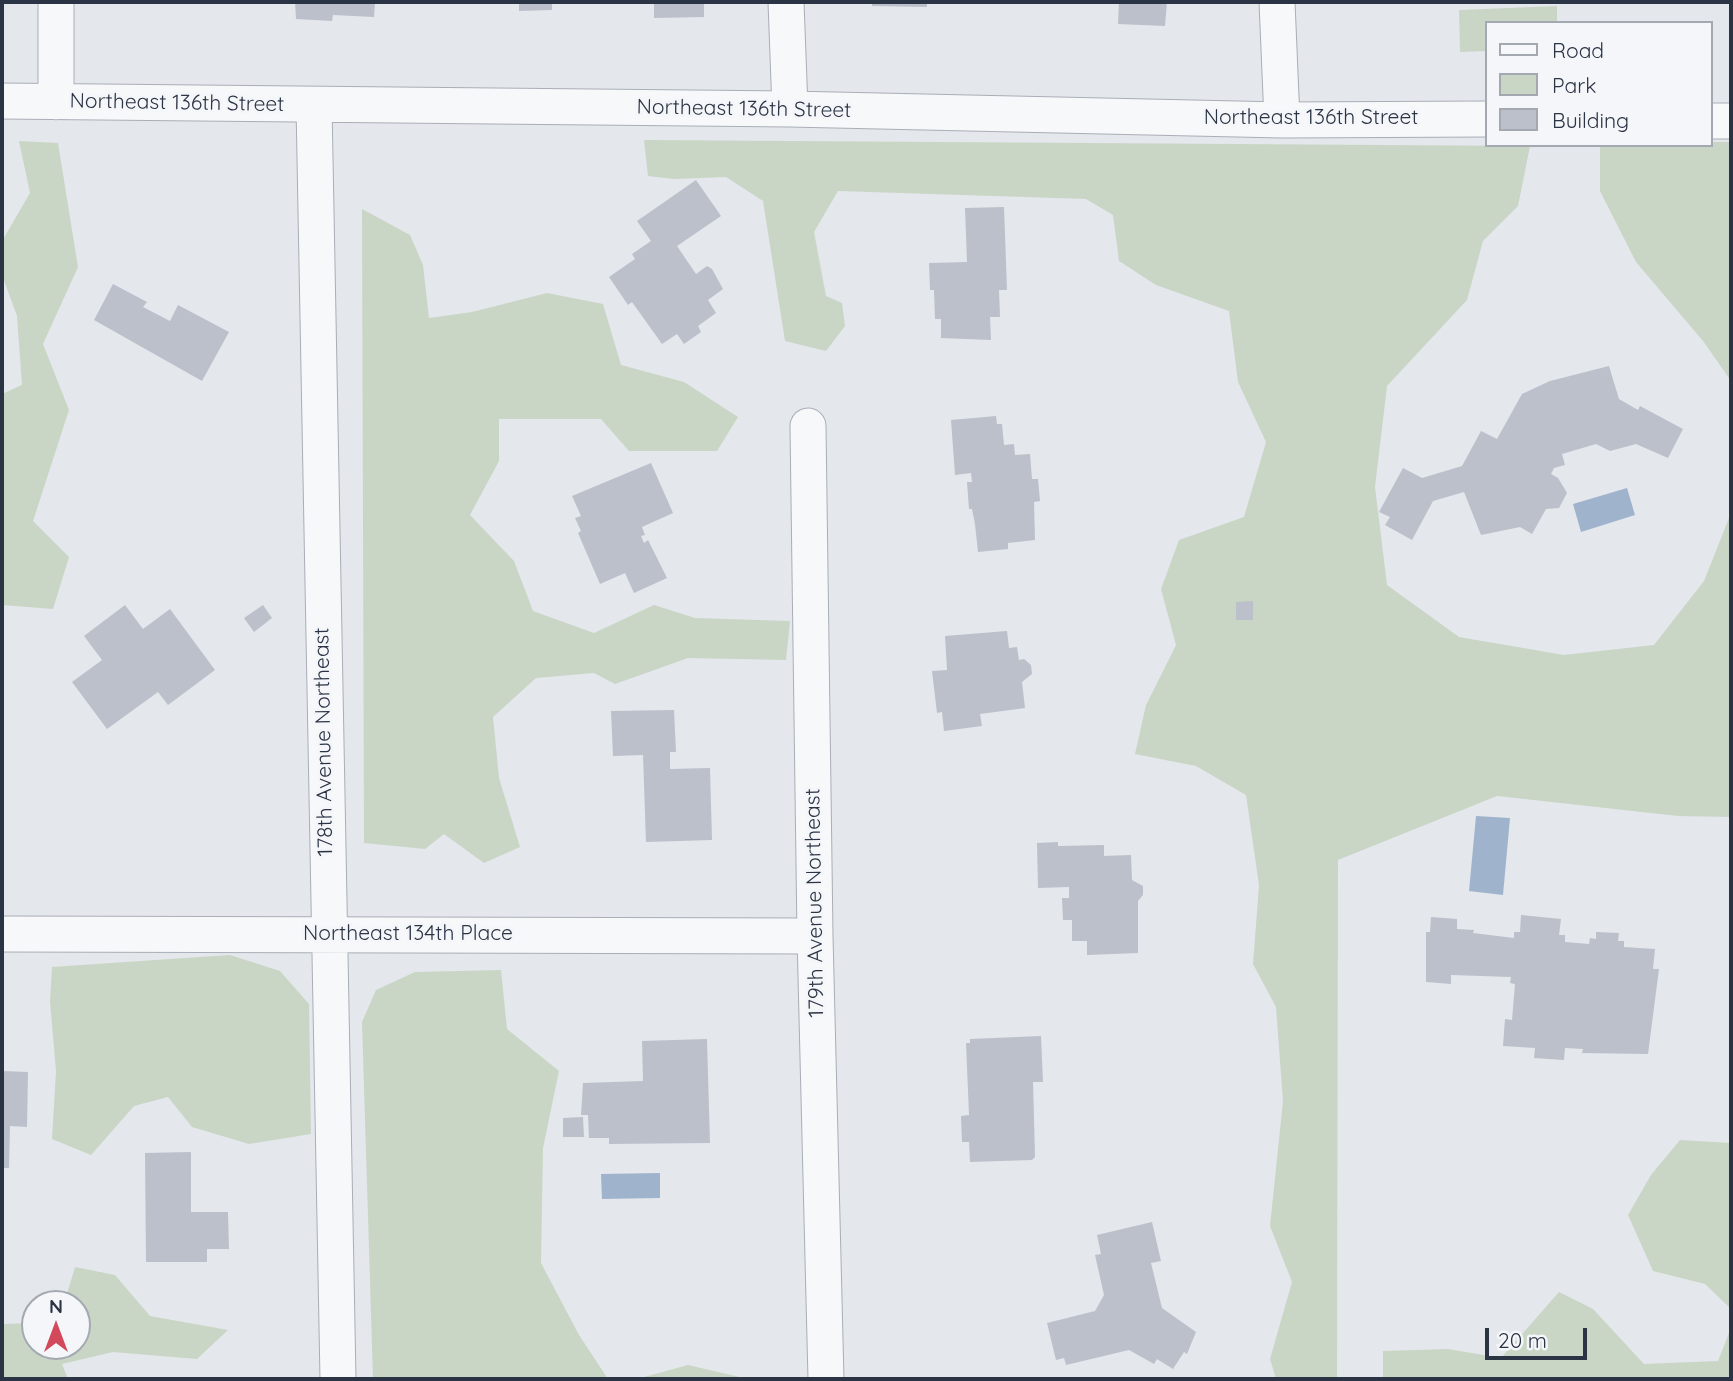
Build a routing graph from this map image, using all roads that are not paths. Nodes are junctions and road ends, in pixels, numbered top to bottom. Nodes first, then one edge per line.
1 (56, 2) edge
2 (786, 2) edge
3 (1278, 2) edge
4 (2, 101) edge
5 (56, 102) junction
6 (314, 105) junction
7 (790, 109) junction
8 (1484, 119) edge
9 (1282, 120) junction
10 (1712, 121) edge
11 (1731, 121) edge
12 (808, 426) dead end
13 (328, 933) junction
14 (2, 934) edge
15 (815, 936) junction
16 (338, 1379) edge
17 (826, 1379) edge

1 - 5 street
2 - 7 street
3 - 9 street
4 - 5 street, Northeast 136th Street
5 - 6 street, Northeast 136th Street
6 - 7 street, Northeast 136th Street
6 - 13 street, 178th Avenue Northeast
7 - 9 street, Northeast 136th Street
8 - 9 street, Northeast 136th Street
10 - 11 street
12 - 15 street, 179th Avenue Northeast
13 - 14 street, Northeast 134th Place
13 - 15 street, Northeast 134th Place
13 - 16 street, 178th Avenue Northeast
15 - 17 street, 179th Avenue Northeast

